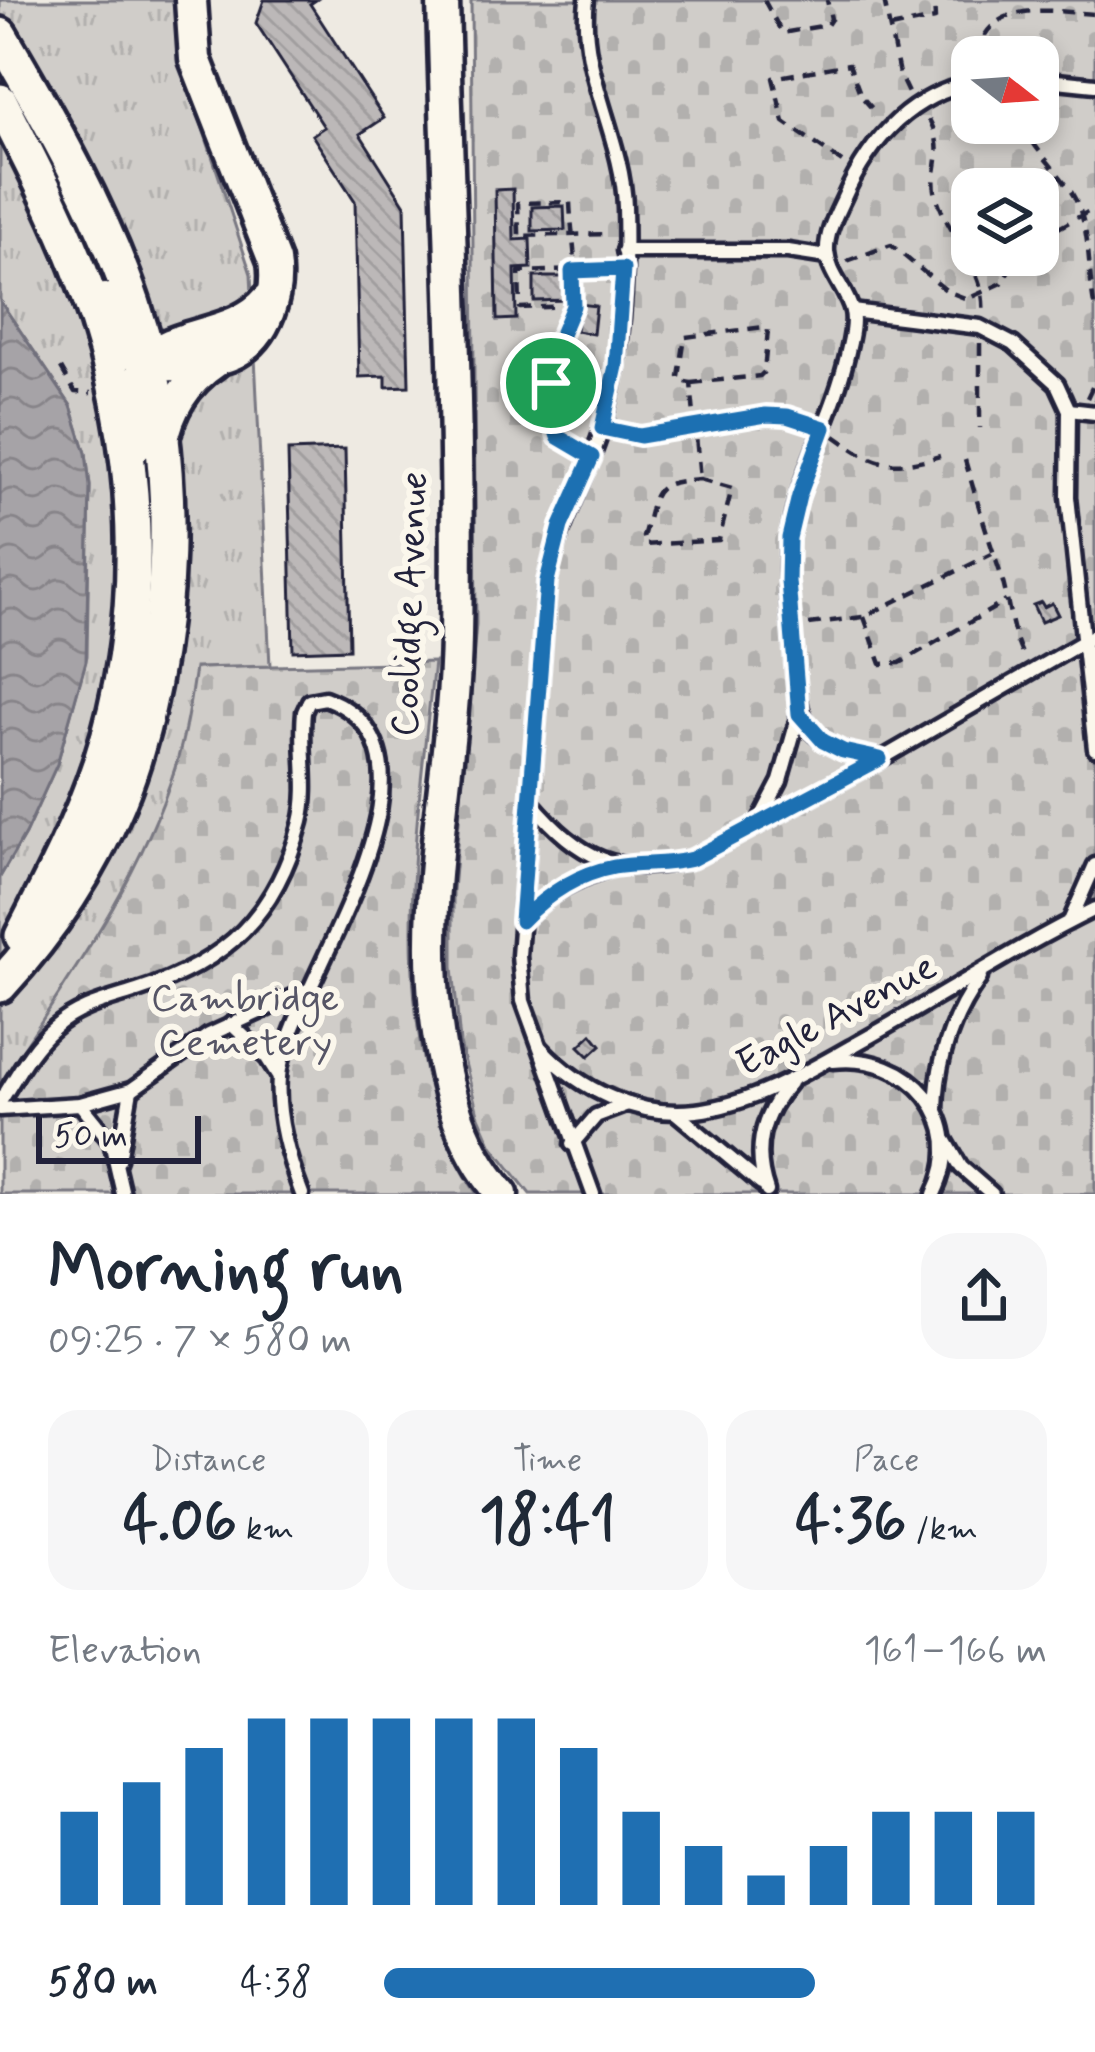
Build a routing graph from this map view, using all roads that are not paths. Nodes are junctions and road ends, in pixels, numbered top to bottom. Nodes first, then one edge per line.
1 (191, 0) edge
2 (443, 0) edge
3 (586, 0) edge
4 (0, 35) edge
5 (1059, 82) edge
6 (1095, 85) edge
7 (951, 92) edge
8 (0, 101) edge
9 (34, 167) junction
10 (624, 251) junction
11 (829, 262) junction
12 (127, 287) junction
13 (852, 311) junction
14 (213, 346) junction
15 (147, 361) junction
16 (1069, 410) junction
17 (1095, 413) edge
18 (161, 451) junction
19 (133, 511) junction
20 (1090, 638) edge
21 (799, 714) junction
22 (1095, 749) edge
23 (880, 759) junction
24 (531, 802) junction
25 (756, 826) junction
26 (1095, 865) edge
27 (616, 866) junction
28 (1095, 909) edge
29 (521, 921) junction
30 (1070, 921) junction
31 (984, 972) junction
32 (0, 976) edge
33 (0, 985) edge
34 (308, 990) junction
35 (231, 1024) junction
36 (536, 1042) junction
37 (821, 1064) junction
38 (805, 1071) junction
39 (279, 1077) junction
40 (131, 1090) junction
41 (80, 1104) junction
42 (628, 1104) junction
43 (0, 1106) edge
44 (675, 1112) junction
45 (936, 1113) junction
46 (944, 1135) junction
47 (572, 1144) junction
48 (118, 1162) junction
49 (768, 1192) edge
50 (123, 1194) edge
51 (302, 1194) edge
52 (502, 1194) edge
53 (592, 1194) edge
54 (934, 1194) edge
55 (992, 1194) edge

1 - 14 street
2 - 52 street, Coolidge Avenue
3 - 10 lane
4 - 12 main road
5 - 6 lane
7 - 11 lane
8 - 9 main road
9 - 15 street
9 - 19 main road
10 - 11 lane
10 - 24 lane
11 - 13 lane
12 - 14 street
12 - 15 main road
13 - 16 lane
13 - 21 lane
14 - 15 street
14 - 18 street
15 - 18 main road
15 - 19 street
16 - 17 lane
16 - 20 lane
18 - 33 main road
19 - 32 main road
20 - 22 lane
20 - 23 lane
21 - 23 lane
21 - 25 lane
23 - 25 lane
24 - 27 lane
24 - 29 lane
25 - 27 lane
26 - 30 lane
27 - 29 lane
28 - 30 lane, Eagle Avenue
29 - 36 lane
30 - 31 lane, Eagle Avenue
31 - 37 lane, Eagle Avenue
31 - 45 lane
34 - 35 lane
34 - 39 lane
34 - 43 lane
35 - 39 lane
35 - 40 lane
36 - 42 lane, Eagle Avenue
36 - 47 lane
37 - 38 lane, Eagle Avenue
37 - 45 lane
38 - 44 lane, Eagle Avenue
38 - 49 lane
39 - 51 lane
40 - 41 lane
40 - 48 lane
41 - 43 lane
41 - 48 lane
42 - 44 lane, Eagle Avenue
42 - 47 lane
44 - 49 lane
45 - 46 lane
46 - 54 lane
46 - 55 lane
47 - 53 lane
48 - 50 lane

